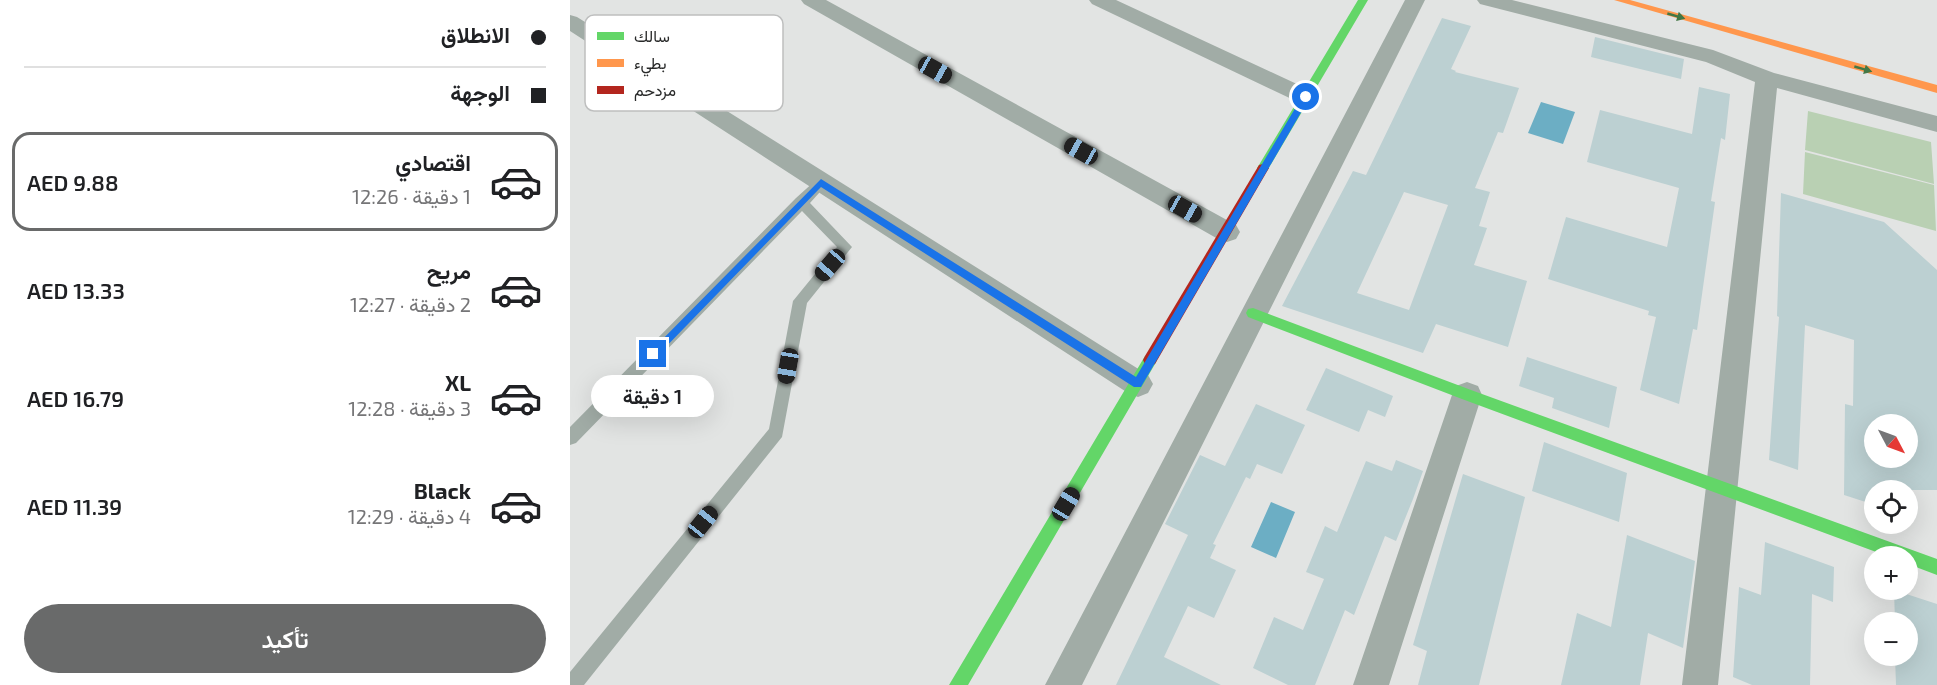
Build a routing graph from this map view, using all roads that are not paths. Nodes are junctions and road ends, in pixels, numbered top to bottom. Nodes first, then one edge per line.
1 (811, 0) edge
2 (1099, 0) edge
3 (1363, 0) edge
4 (1415, 0) edge
5 (1487, 0) edge
6 (1619, 0) edge
7 (570, 22) edge
8 (585, 32) edge
9 (1767, 78) junction
10 (1937, 89) edge
11 (1306, 97) junction
12 (709, 111) edge
13 (1937, 124) edge
14 (821, 183) junction
15 (801, 202) junction
16 (1227, 232) junction
17 (1253, 312) junction
18 (1138, 384) junction
19 (1467, 395) junction
20 (570, 438) edge
21 (1721, 488) junction
22 (1937, 567) edge
23 (572, 685) edge
24 (958, 685) edge
25 (1063, 685) edge
26 (1371, 685) edge
27 (1700, 685) edge

1 - 16 street
2 - 11 street
3 - 11 street
4 - 17 street
5 - 9 street
6 -> 10 street
7 - 8 street
9 - 13 street
9 - 21 street
11 - 16 street
12 - 14 street
14 - 15 lane
14 - 18 street
15 - 20 lane
15 - 23 lane
16 - 18 street
17 - 19 street
17 - 25 street
18 - 24 street
19 - 21 street
19 - 26 street
21 - 22 street
21 - 27 street

